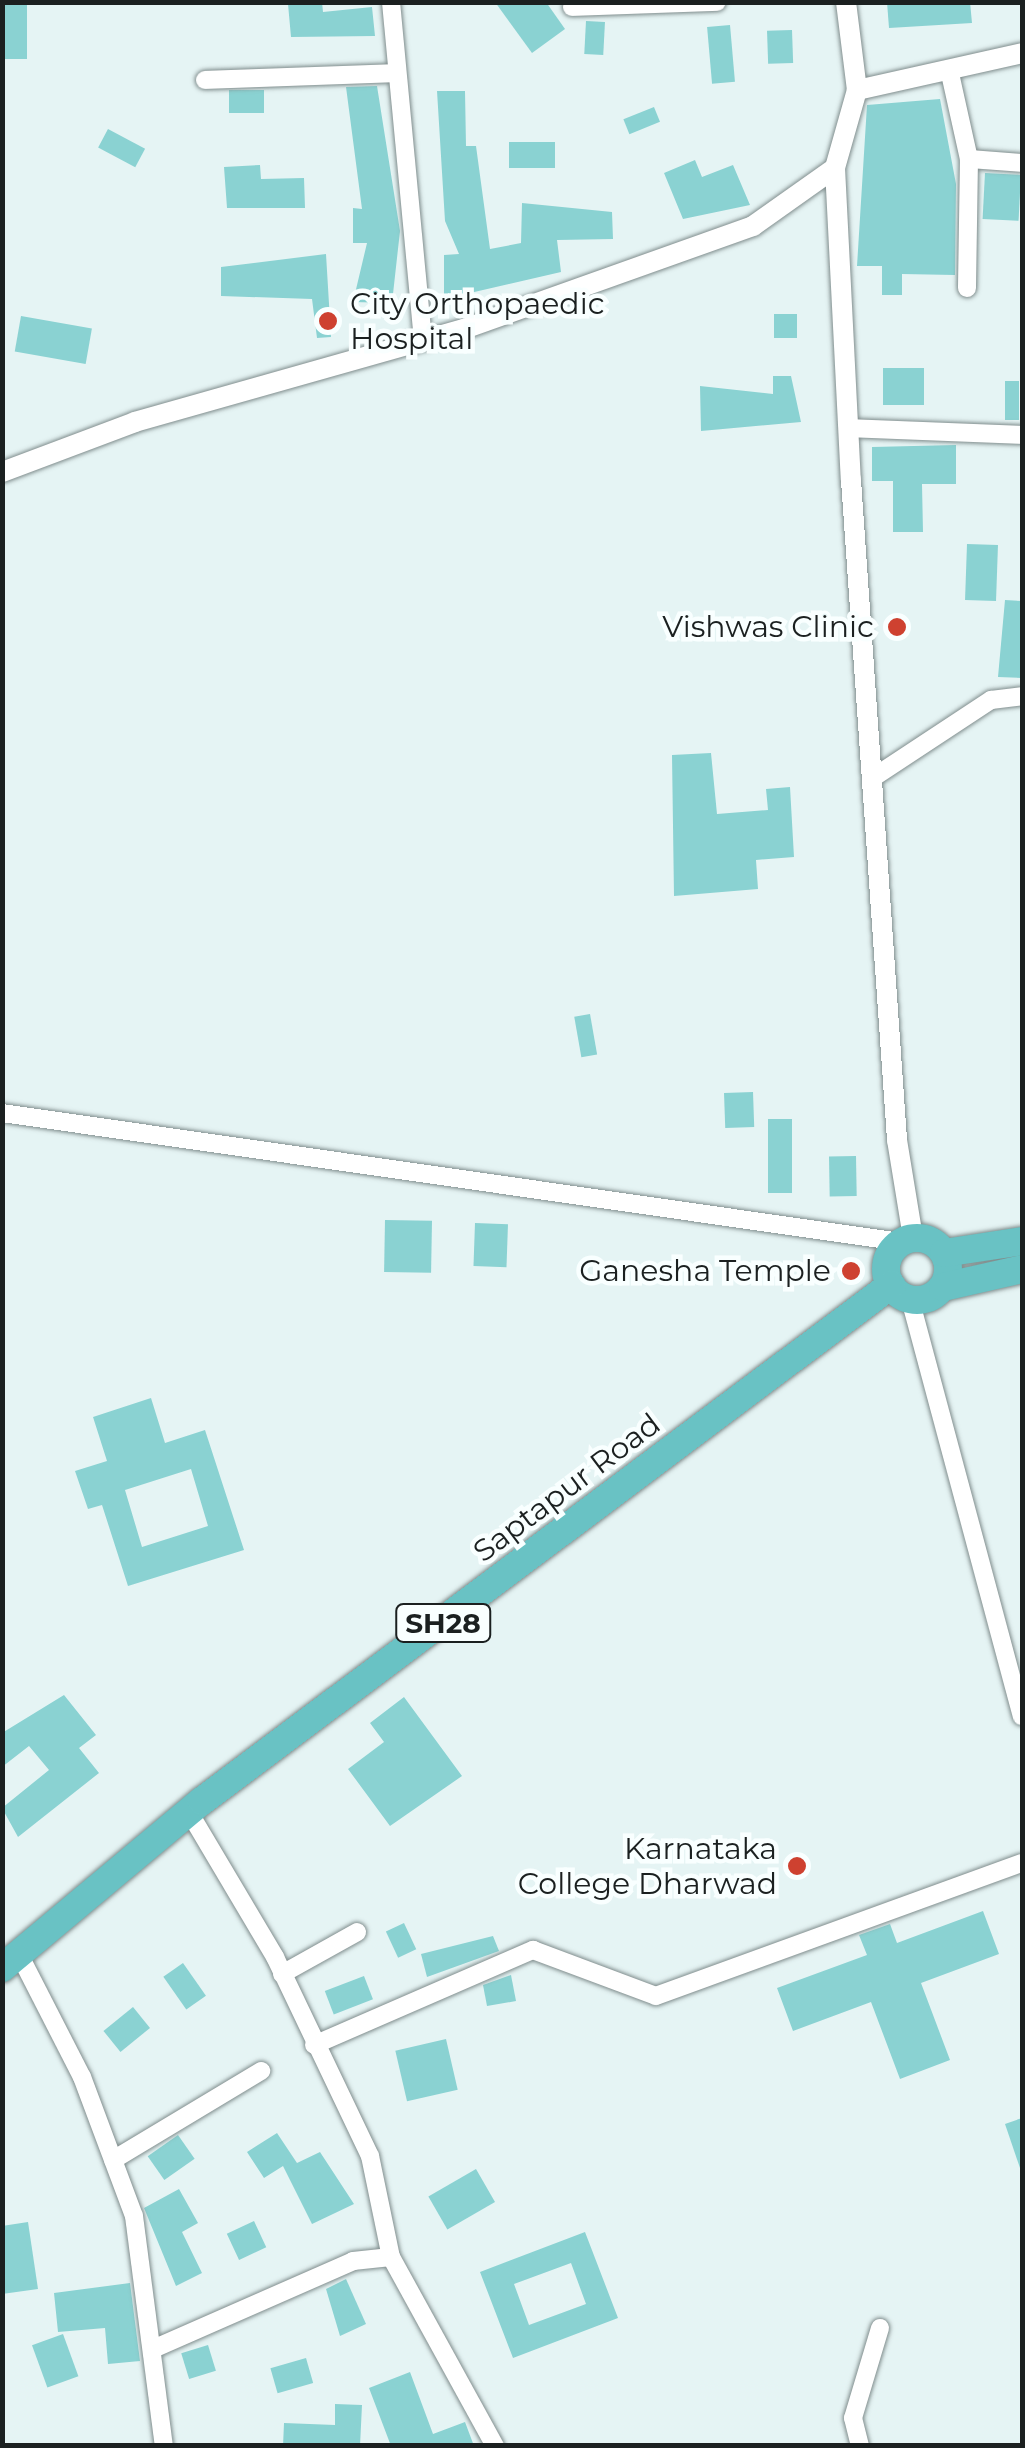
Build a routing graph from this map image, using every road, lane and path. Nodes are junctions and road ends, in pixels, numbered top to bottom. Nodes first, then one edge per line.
1 (390, 2) edge
2 (717, 2) edge
3 (846, 2) edge
4 (572, 8) dead end
5 (1022, 53) edge
6 (949, 68) junction
7 (397, 73) junction
8 (205, 80) dead end
9 (857, 90) junction
10 (969, 159) junction
11 (1022, 164) edge
12 (835, 168) junction
13 (967, 288) dead end
14 (423, 341) junction
15 (849, 428) junction
16 (1022, 435) edge
17 (2, 472) edge
18 (1022, 696) edge
19 (871, 779) junction
20 (2, 1113) edge
21 (907, 1240) junction
22 (1022, 1241) edge
23 (944, 1253) junction
24 (1022, 1268) edge
25 (943, 1287) junction
26 (900, 1292) junction
27 (1022, 1716) edge
28 (190, 1812) junction
29 (1022, 1864) edge
30 (357, 1932) dead end
31 (11, 1961) edge
32 (282, 1974) junction
33 (314, 2046) junction
34 (261, 2071) dead end
35 (113, 2160) junction
36 (391, 2258) junction
37 (880, 2328) dead end
38 (153, 2349) junction
39 (164, 2446) edge
40 (494, 2446) edge
41 (860, 2446) edge

1 - 7 street
2 - 4 street
3 - 9 street
5 - 6 street
6 - 9 street
6 - 10 street
7 - 8 street
7 - 14 street
9 - 12 street
10 - 11 street
10 - 13 street
12 - 14 street
12 - 15 street
14 - 17 street
15 - 16 street
15 - 19 street
18 - 19 street
19 - 21 street
20 - 21 street
21 - 23 main road
21 - 26 main road
22 - 23 main road
23 - 25 main road
24 - 25 main road
25 - 26 main road, Saptapur Road
26 - 27 street
26 - 28 main road, Saptapur Road / SH28
28 - 31 main road, Saptapur Road / SH28
28 - 32 street
29 - 33 street
30 - 32 street
31 - 35 street
32 - 33 street
33 - 36 street
34 - 35 street
35 - 38 street
36 - 38 street
36 - 40 street
37 - 41 street
38 - 39 street

